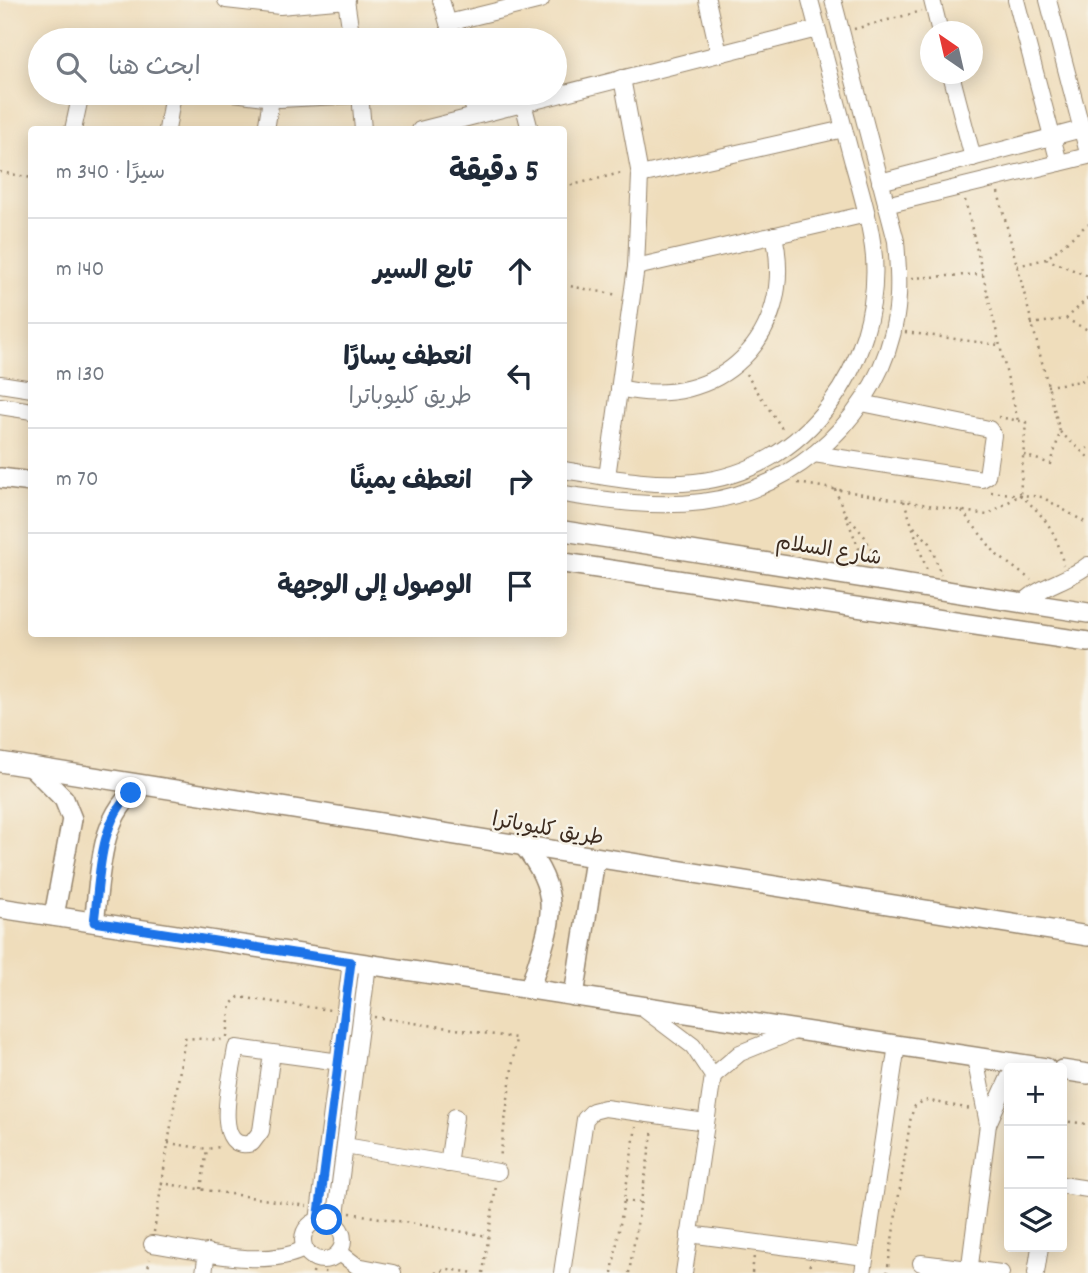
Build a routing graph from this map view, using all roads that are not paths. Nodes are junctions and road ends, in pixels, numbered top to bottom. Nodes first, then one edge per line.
1 (226, 0) edge
2 (346, 0) edge
3 (441, 0) edge
4 (541, 0) edge
5 (707, 0) edge
6 (810, 0) edge
7 (833, 0) edge
8 (1016, 0) edge
9 (1048, 0) edge
10 (933, 4) edge
11 (937, 21) edge
12 (448, 23) junction
13 (350, 28) edge
14 (449, 28) edge
15 (817, 29) junction
16 (719, 54) junction
17 (622, 78) junction
18 (954, 84) edge
19 (567, 92) edge
20 (78, 105) edge
21 (171, 105) edge
22 (270, 105) edge
23 (361, 105) edge
24 (473, 105) edge
25 (515, 105) edge
26 (524, 105) edge
27 (476, 115) junction
28 (74, 126) edge
29 (168, 126) edge
30 (267, 126) edge
31 (363, 126) edge
32 (447, 126) edge
33 (529, 126) edge
34 (844, 129) junction
35 (1082, 129) junction
36 (1052, 137) junction
37 (1088, 155) edge
38 (973, 158) junction
39 (1059, 163) junction
40 (639, 172) junction
41 (880, 182) junction
42 (886, 205) junction
43 (867, 214) junction
44 (775, 235) junction
45 (636, 267) junction
46 (0, 384) edge
47 (28, 388) edge
48 (618, 388) junction
49 (862, 403) junction
50 (0, 406) edge
51 (28, 410) edge
52 (814, 454) junction
53 (567, 470) edge
54 (607, 477) junction
55 (0, 478) edge
56 (28, 482) edge
57 (567, 494) edge
58 (567, 531) edge
59 (567, 563) edge
60 (1088, 565) edge
61 (1023, 604) junction
62 (1088, 613) edge
63 (1088, 642) edge
64 (0, 762) edge
65 (32, 767) junction
66 (140, 787) junction
67 (524, 846) junction
68 (595, 859) junction
69 (0, 908) edge
70 (54, 916) junction
71 (94, 922) junction
72 (1088, 936) edge
73 (360, 963) junction
74 (530, 989) junction
75 (574, 996) junction
76 (640, 1006) junction
77 (797, 1030) junction
78 (897, 1045) junction
79 (272, 1053) junction
80 (975, 1058) junction
81 (338, 1062) junction
82 (355, 1064) junction
83 (1004, 1067) edge
84 (1067, 1071) edge
85 (1088, 1074) edge
86 (713, 1076) junction
87 (1004, 1088) edge
88 (455, 1117) dead end
89 (987, 1118) junction
90 (706, 1122) junction
91 (345, 1146) junction
92 (448, 1164) junction
93 (498, 1172) road end
94 (1067, 1186) edge
95 (1088, 1189) edge
96 (318, 1214) junction
97 (336, 1217) junction
98 (689, 1234) junction
99 (152, 1244) road end
100 (207, 1252) junction
101 (1039, 1252) edge
102 (321, 1261) edge
103 (921, 1263) dead end
104 (864, 1265) edge
105 (252, 1266) edge
106 (969, 1271) edge
107 (383, 1272) edge
108 (204, 1273) edge
109 (562, 1273) edge
110 (684, 1273) edge
111 (1001, 1273) edge
112 (1036, 1273) edge

1 - 2 street
2 - 13 street
3 - 12 street
4 - 12 street
5 - 16 street
6 - 15 street
7 - 41 street
8 - 36 street
9 - 35 street
10 - 11 street
12 - 14 street
15 - 16 street
15 - 34 street
16 - 17 street
17 - 19 street
17 - 40 street
18 - 38 street
20 - 28 street
21 - 29 street
22 - 30 street
23 - 31 street
24 - 27 street
25 - 27 street
26 - 33 street
27 - 32 street
34 - 40 street
34 - 43 street
35 - 36 street
35 - 37 street
36 - 38 street
36 - 39 street
37 - 39 street
38 - 41 street
39 - 42 street
40 - 45 street
41 - 42 street
42 - 49 street
43 - 44 street
43 - 54 street
44 - 45 street
44 - 48 street
45 - 48 street
46 - 47 street
48 - 54 street
49 - 52 street
49 - 52 street
50 - 51 street
52 - 57 street
53 - 54 street
55 - 56 main road
58 - 61 main road, شارع السلام
59 - 63 main road
60 - 61 street
61 - 62 main road, شارع السلام
64 - 65 main road, طريق كليوباترا
65 - 66 main road, طريق كليوباترا
65 - 70 main road
66 - 67 main road, طريق كليوباترا
66 - 71 main road
67 - 68 main road, طريق كليوباترا
67 - 74 main road
68 - 72 main road, طريق كليوباترا
68 - 75 main road
69 - 70 main road
70 - 71 main road
71 - 73 main road
73 - 74 main road
73 - 81 street
73 - 82 street
74 - 75 main road
75 - 76 main road
76 - 77 main road
76 - 86 street
77 - 78 main road
77 - 86 street
78 - 80 main road
78 - 104 street
79 - 79 street
79 - 81 street
80 - 83 main road
80 - 89 street
81 - 82 street
81 - 96 street
82 - 91 street
84 - 85 main road
86 - 90 street
87 - 89 street
88 - 92 street
89 - 106 street
90 - 98 street
90 - 109 street
91 - 92 street
91 - 97 street
92 - 93 street
94 - 95 street
96 - 97 street
96 - 102 street
97 - 102 street
98 - 104 street
98 - 110 street
99 - 100 street
100 - 105 street
100 - 108 street
101 - 112 street
102 - 105 street
102 - 107 street
103 - 106 street
106 - 111 street

